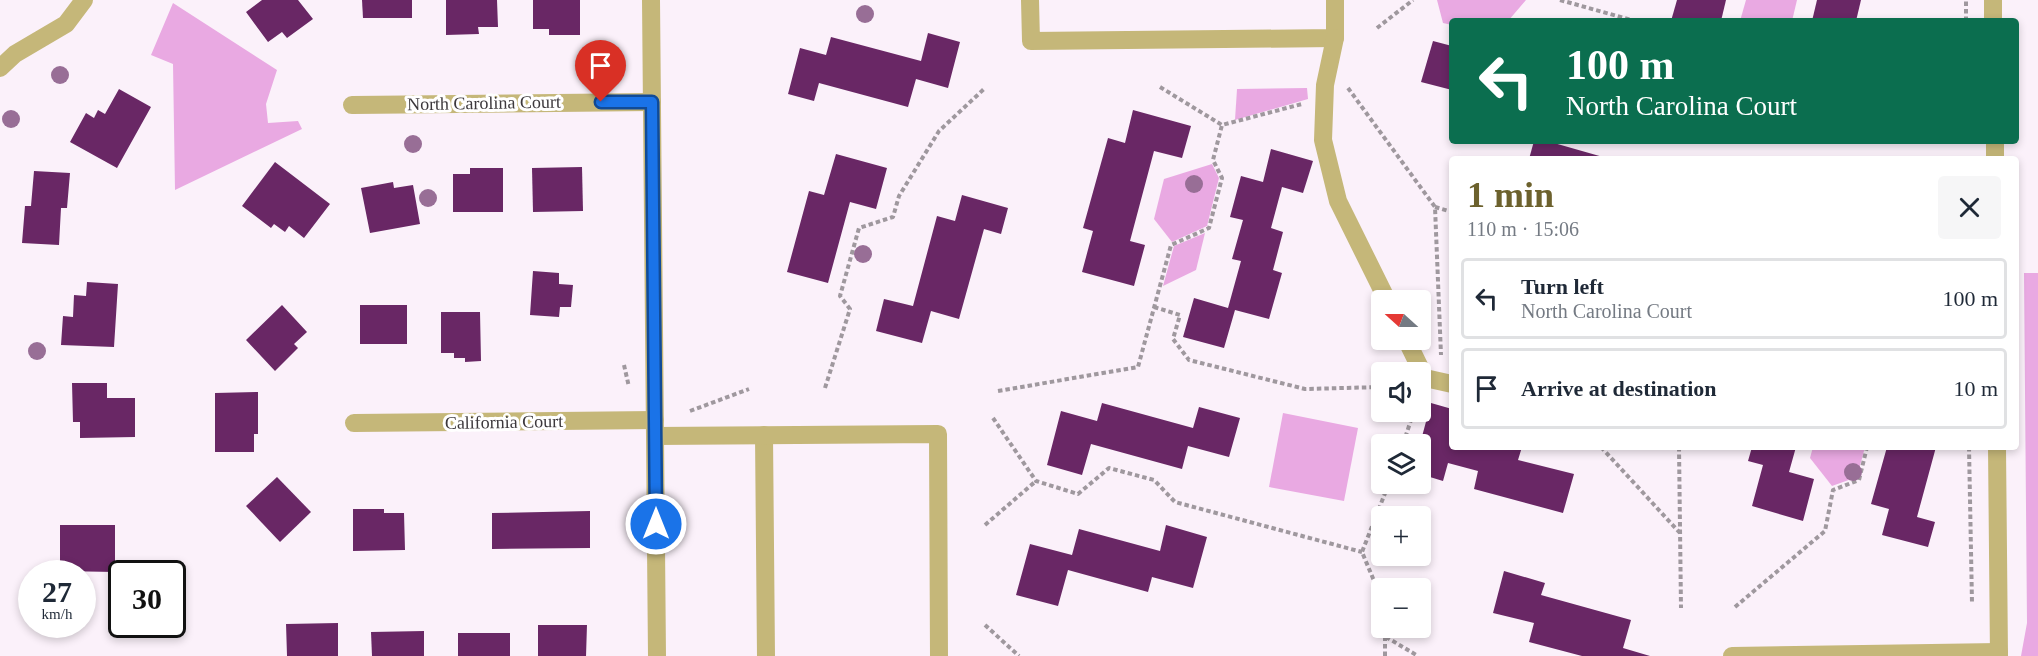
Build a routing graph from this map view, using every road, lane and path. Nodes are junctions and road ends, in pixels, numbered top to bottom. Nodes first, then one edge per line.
1 (84, 0) edge
2 (651, 0) edge
3 (1030, 0) edge
4 (1335, 0) edge
5 (1413, 0) edge
6 (1560, 0) edge
7 (1966, 0) edge
8 (1993, 0) edge
9 (1624, 18) edge
10 (1966, 18) edge
11 (1994, 18) edge
12 (1377, 28) dead end
13 (1335, 38) junction
14 (0, 68) edge
15 (1346, 84) dead end
16 (1325, 85) junction
17 (1160, 87) dead end
18 (984, 89) dead end
19 (652, 102) junction
20 (352, 105) dead end
21 (1222, 125) junction
22 (1435, 207) junction
23 (1449, 211) edge
24 (1382, 290) edge
25 (1154, 307) junction
26 (624, 365) dead end
27 (1431, 371) edge
28 (1431, 379) edge
29 (1449, 383) edge
30 (1371, 387) edge
31 (825, 388) dead end
32 (748, 389) dead end
33 (998, 391) dead end
34 (631, 394) dead end
35 (681, 414) dead end
36 (993, 418) dead end
37 (354, 423) dead end
38 (655, 428) junction
39 (764, 435) junction
40 (1604, 450) edge
41 (1679, 450) edge
42 (1866, 450) edge
43 (1969, 450) edge
44 (1997, 450) edge
45 (1036, 481) junction
46 (1385, 494) edge
47 (985, 525) dead end
48 (1680, 534) junction
49 (1362, 552) junction
50 (1373, 578) edge
51 (1972, 603) dead end
52 (1735, 607) dead end
53 (1681, 608) dead end
54 (986, 625) dead end
55 (1386, 638) edge
56 (1388, 638) edge
57 (1999, 654) edge
58 (657, 656) edge
59 (766, 656) edge
60 (939, 656) edge
61 (1019, 656) edge
62 (1384, 656) edge
63 (1418, 656) edge
64 (1732, 656) edge

1 - 14 street
2 - 19 street
3 - 13 street
4 - 13 street
5 - 12 path
6 - 9 path
7 - 10 path
8 - 11 street
13 - 16 street
15 - 22 path
16 - 21 path
16 - 24 street
17 - 21 path
18 - 31 path
19 - 20 street, North Carolina Court
19 - 38 street
21 - 25 path
22 - 23 path
22 - 27 path
25 - 30 path
25 - 33 path
26 - 34 path
28 - 29 street
32 - 35 path
36 - 45 path
37 - 38 street, California Court
38 - 39 street, California Court
38 - 58 street
39 - 59 street
39 - 60 street, California Court
40 - 48 path
41 - 48 path
42 - 52 path
43 - 51 path
44 - 57 street
45 - 47 path
45 - 49 path
46 - 49 path
48 - 53 path
49 - 50 path
54 - 61 path
55 - 62 path
56 - 63 path
57 - 64 street

